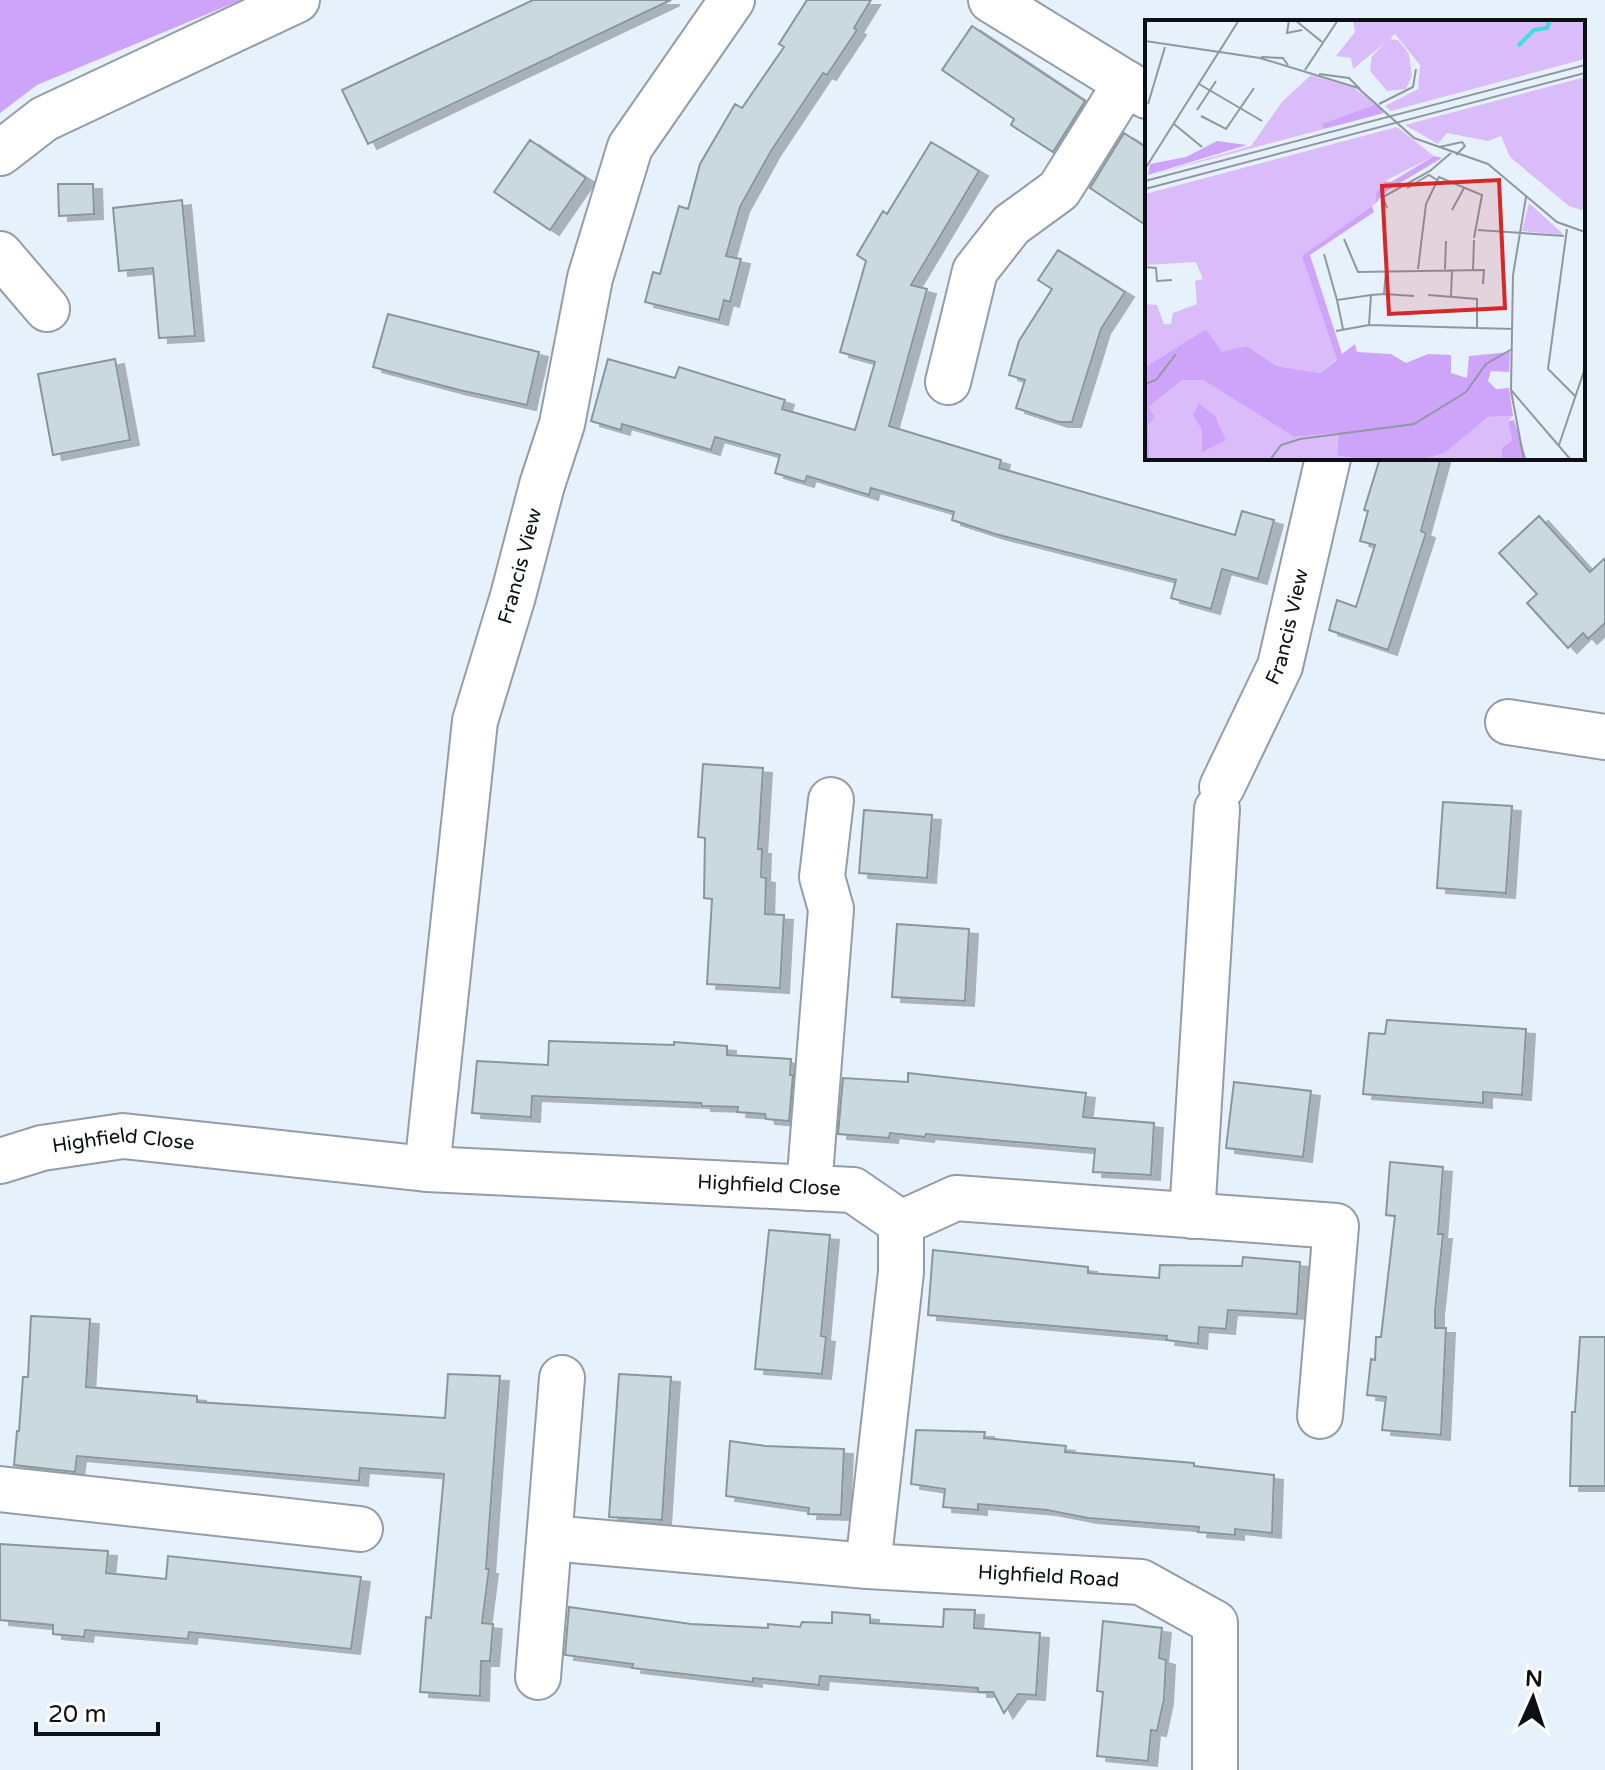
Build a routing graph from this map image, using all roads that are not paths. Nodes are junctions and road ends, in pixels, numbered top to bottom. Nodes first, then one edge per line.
1 (297, 0) edge
2 (732, 0) edge
3 (991, 0) edge
4 (1137, 89) edge
5 (0, 153) edge
6 (0, 254) edge
7 (47, 309) dead end
8 (948, 382) dead end
9 (1328, 460) edge
10 (1508, 722) dead end
11 (1605, 737) edge
12 (831, 800) dead end
13 (0, 1161) edge
14 (427, 1169) junction
15 (809, 1188) junction
16 (1192, 1216) junction
17 (901, 1223) junction
18 (562, 1378) dead end
19 (1320, 1416) dead end
20 (0, 1489) edge
21 (360, 1529) dead end
22 (550, 1538) junction
23 (868, 1566) junction
24 (538, 1677) dead end
25 (1215, 1770) edge

1 - 5 street
2 - 14 street, Francis View
3 - 4 street
4 - 8 street
6 - 7 street
9 - 16 street, Francis View
10 - 11 street
12 - 15 street
13 - 14 street, Highfield Close
14 - 15 street, Highfield Close
15 - 17 street, Highfield Close
16 - 17 street
16 - 19 street
17 - 23 street
18 - 22 street
20 - 21 street
22 - 23 street, Highfield Road
22 - 24 street
23 - 25 street, Highfield Road

